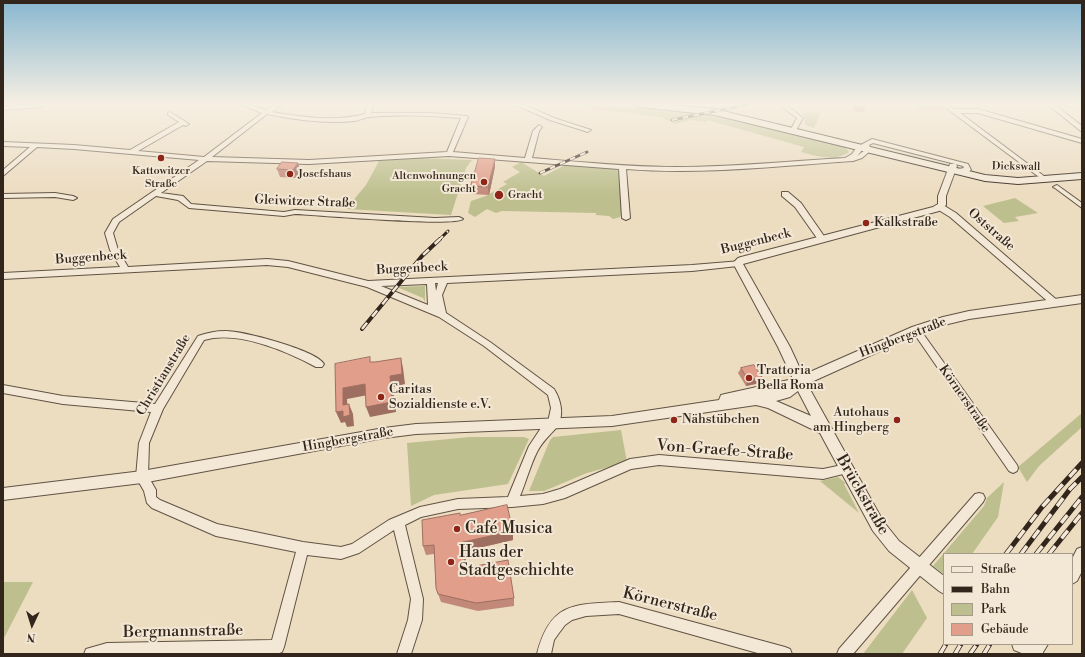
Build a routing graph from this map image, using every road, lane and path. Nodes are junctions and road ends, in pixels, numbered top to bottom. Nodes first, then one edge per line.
1 (164, 135) edge
2 (237, 135) edge
3 (457, 135) edge
4 (535, 135) edge
5 (816, 135) edge
6 (986, 135) edge
7 (1059, 135) edge
8 (1082, 141) edge
9 (3, 144) edge
10 (36, 145) junction
11 (864, 147) junction
12 (130, 153) junction
13 (449, 154) junction
14 (206, 159) junction
15 (528, 159) junction
16 (622, 167) junction
17 (952, 169) junction
18 (968, 170) junction
19 (1082, 171) edge
20 (3, 174) edge
21 (1082, 176) edge
22 (1042, 177) junction
23 (1057, 187) dead end
24 (154, 194) junction
25 (785, 194) dead end
26 (3, 196) edge
27 (73, 198) dead end
28 (1082, 206) edge
29 (940, 207) junction
30 (626, 218) dead end
31 (459, 219) dead end
32 (822, 239) junction
33 (738, 262) junction
34 (125, 268) junction
35 (3, 276) edge
36 (444, 280) junction
37 (431, 281) junction
38 (368, 284) junction
39 (1082, 299) edge
40 (1056, 303) junction
41 (432, 310) junction
42 (442, 315) junction
43 (916, 330) junction
44 (319, 364) dead end
45 (800, 382) junction
46 (3, 389) edge
47 (755, 400) junction
48 (158, 408) junction
49 (696, 408) junction
50 (553, 424) junction
51 (824, 429) junction
52 (1013, 468) dead end
53 (847, 469) junction
54 (142, 477) junction
55 (3, 494) edge
56 (979, 498) dead end
57 (512, 502) junction
58 (398, 522) junction
59 (303, 548) junction
60 (1082, 554) edge
61 (920, 567) junction
62 (1073, 574) edge
63 (943, 585) edge
64 (276, 651) edge
65 (91, 654) edge
66 (404, 654) edge
67 (544, 654) edge
68 (785, 654) edge
69 (844, 654) edge

1 - 12 street
2 - 14 street
3 - 13 street
4 - 15 street
5 - 11 main road
6 - 22 street
7 - 8 street
9 - 10 street
10 - 12 street
10 - 20 street
11 - 16 street
11 - 17 main road
11 - 18 street
12 - 14 street
13 - 14 street
13 - 15 street
14 - 24 street
15 - 16 street
16 - 30 street
17 - 18 main road, Dickswall
17 - 22 main road, Dickswall
17 - 29 street
18 - 22 main road, Dickswall
19 - 22 main road, Dickswall
21 - 22 main road, Dickswall
23 - 28 street
24 - 31 street, Gleiwitzer Straße
24 - 34 street
25 - 32 street, Buggenbeck
26 - 27 street
29 - 32 street, Buggenbeck
29 - 40 street, Oststraße
32 - 33 street, Buggenbeck
33 - 36 street, Buggenbeck
33 - 45 street, Brückstraße
34 - 35 street, Buggenbeck
34 - 38 street, Buggenbeck
36 - 37 street, Buggenbeck
36 - 42 street
37 - 38 street, Buggenbeck
37 - 41 street
38 - 41 street
39 - 40 street, Hingbergstraße
40 - 43 street, Hingbergstraße
41 - 42 street
42 - 50 street
43 - 45 street, Hingbergstraße
43 - 52 street, Körnerstraße
44 - 48 street, Christianstraße
45 - 47 street, Hingbergstraße
45 - 49 street, Hingbergstraße
45 - 51 street, Brückstraße
46 - 48 street
47 - 49 street, Hingbergstraße
47 - 51 street
48 - 54 street, Christianstraße
49 - 50 street, Hingbergstraße
50 - 54 street, Hingbergstraße
50 - 57 street
51 - 53 street, Brückstraße
53 - 57 street, Von-Graefe-Straße
53 - 61 street, Brückstraße
54 - 55 street, Hingbergstraße
54 - 59 street, Von-Graefe-Straße
56 - 61 street
57 - 58 street, Von-Graefe-Straße
58 - 59 street, Von-Graefe-Straße
58 - 66 street
59 - 64 street, Bergmannstraße
60 - 62 street
61 - 63 street, Brückstraße
61 - 69 street
64 - 65 street, Bergmannstraße
67 - 68 street, Körnerstraße

